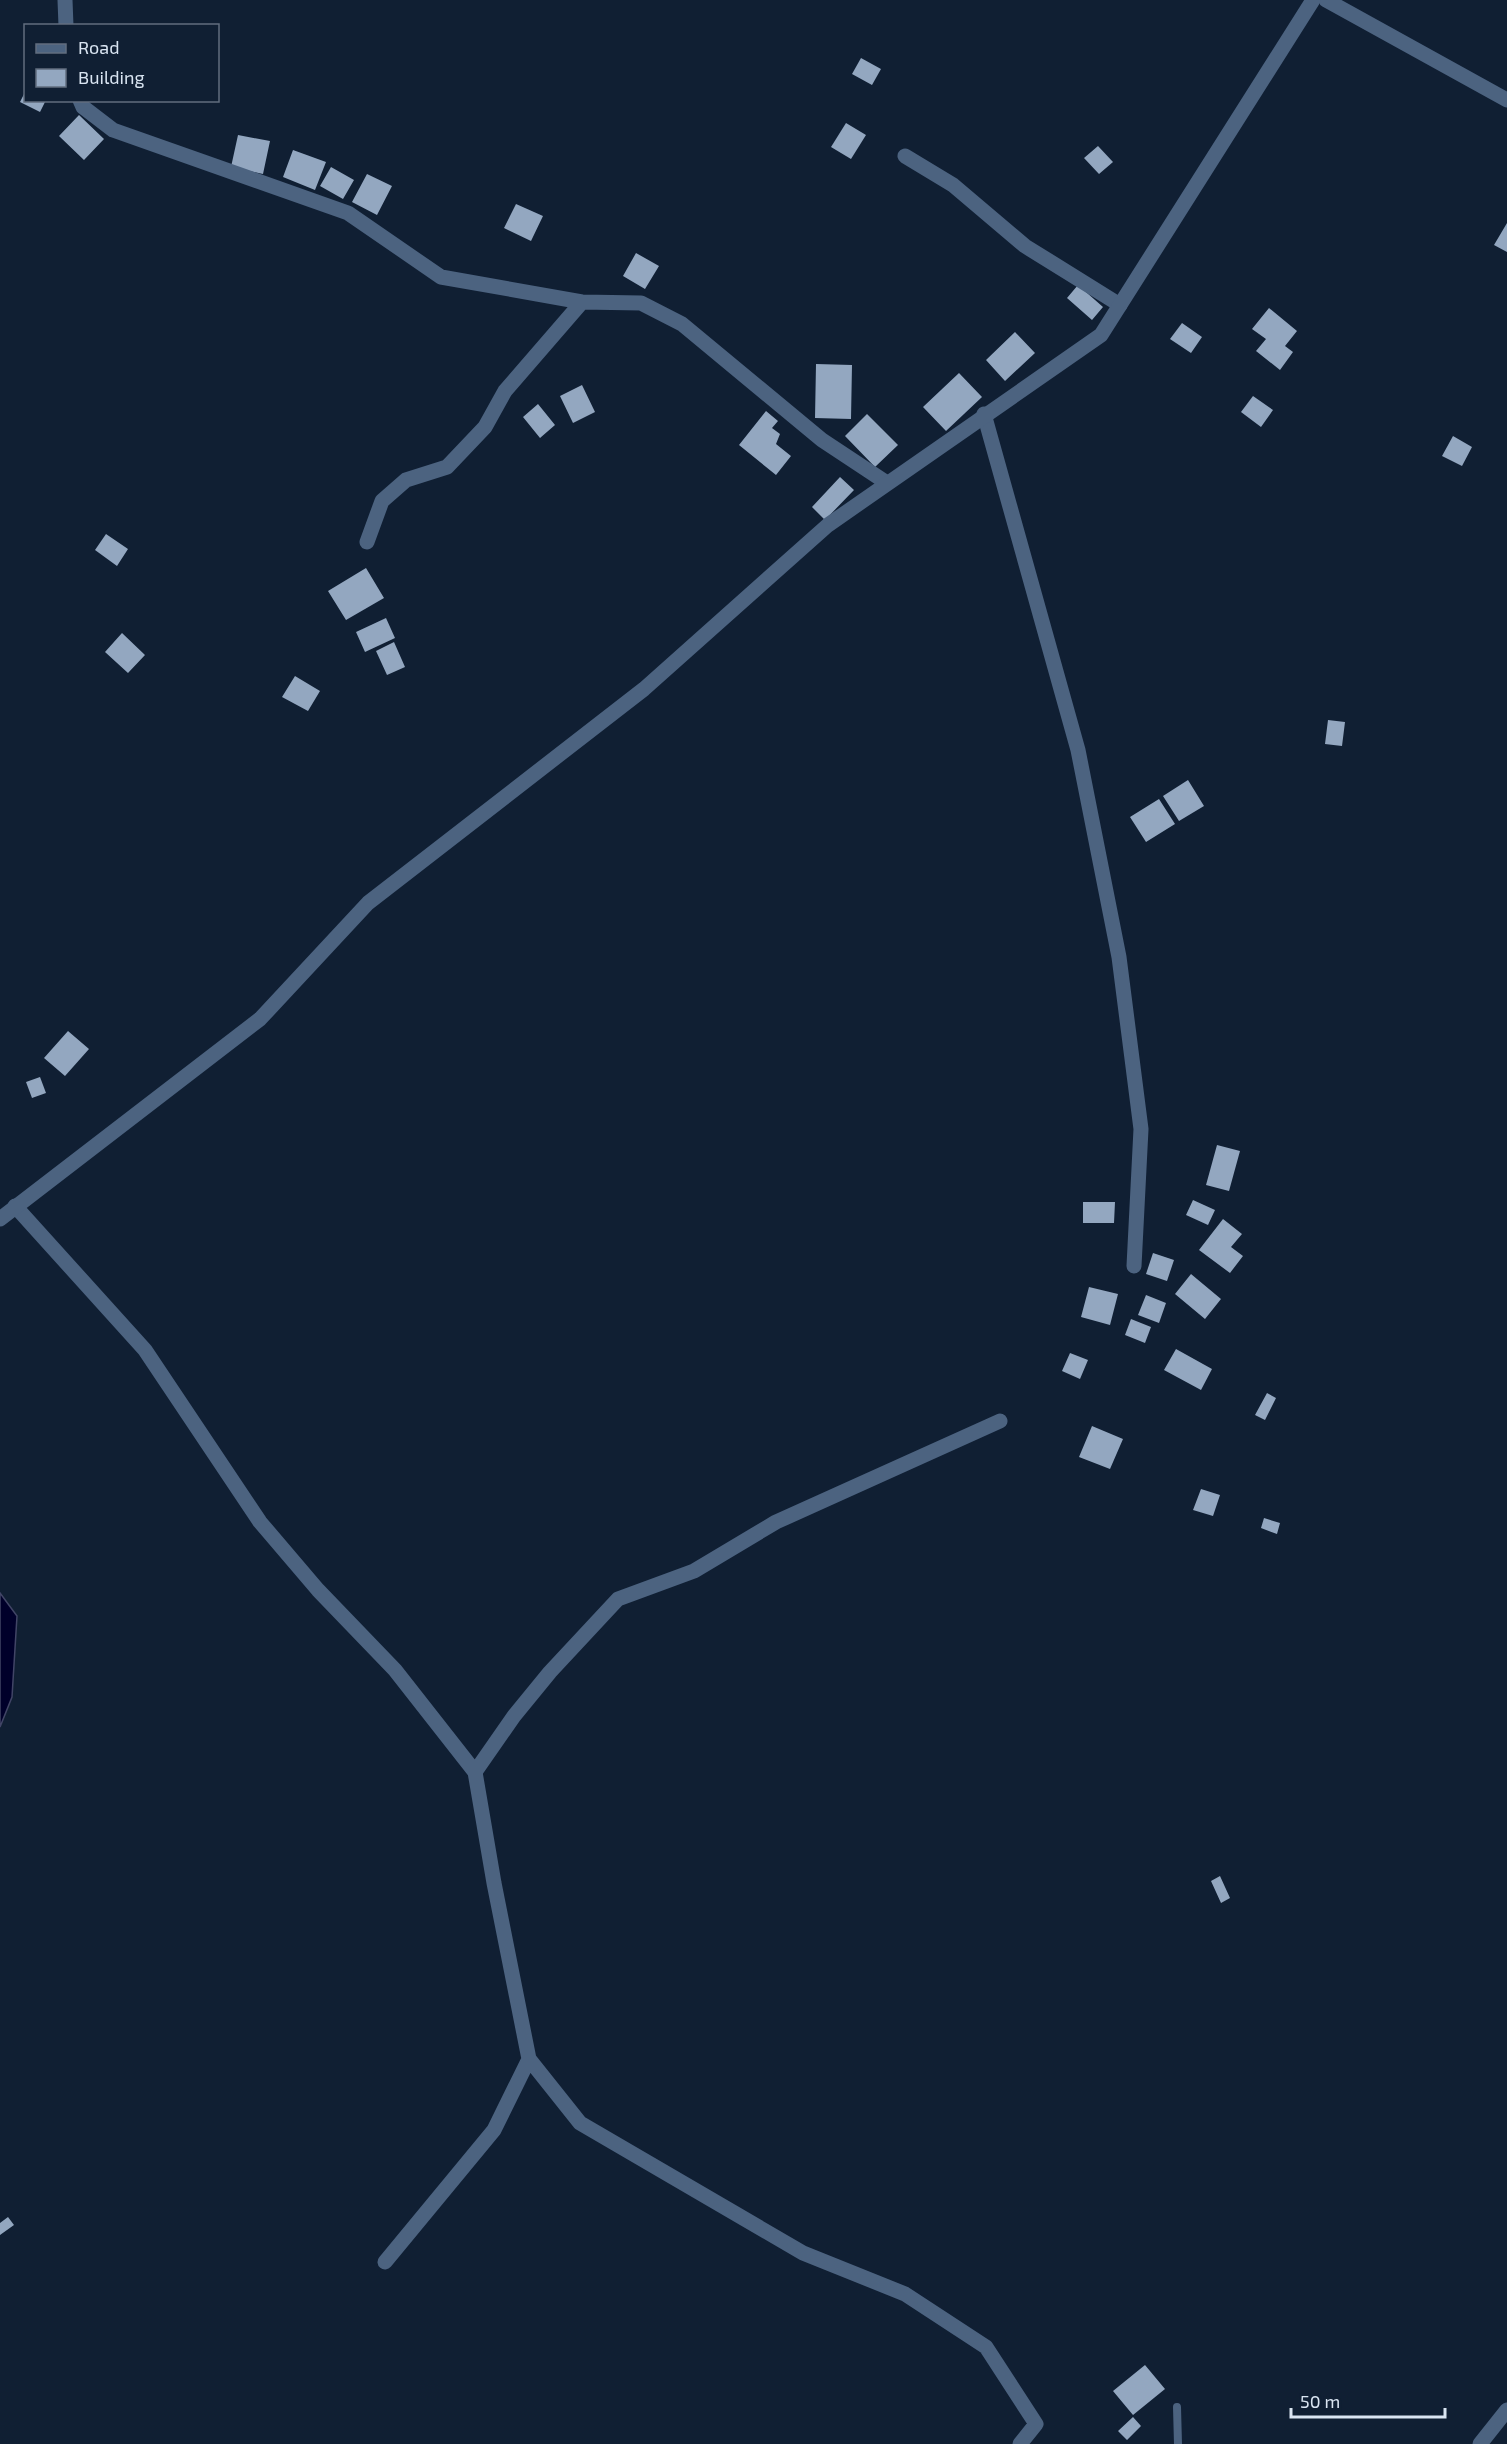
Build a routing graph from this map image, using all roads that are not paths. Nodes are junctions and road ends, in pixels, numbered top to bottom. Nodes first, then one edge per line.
1 (65, 0) edge
2 (1313, 0) edge
3 (1326, 0) edge
4 (66, 24) edge
5 (1507, 100) edge
6 (81, 102) edge
7 (905, 156) dead end
8 (582, 302) junction
9 (1120, 305) junction
10 (984, 414) junction
11 (887, 483) junction
12 (367, 542) dead end
13 (15, 1206) junction
14 (0, 1219) edge
15 (1134, 1266) dead end
16 (1000, 1421) dead end
17 (475, 1772) junction
18 (530, 2059) junction
19 (385, 2262) dead end
20 (1177, 2407) dead end
21 (1507, 2409) edge
22 (1020, 2444) edge
23 (1178, 2444) edge
24 (1480, 2444) edge

1 - 4 street
2 - 9 street
3 - 5 street
6 - 8 street
7 - 9 street
8 - 11 street
8 - 12 street
9 - 10 street
10 - 11 street
10 - 15 street
11 - 13 street
13 - 14 street
13 - 17 street
16 - 17 street
17 - 18 street
18 - 19 street
18 - 22 street
20 - 23 lane
21 - 24 street

